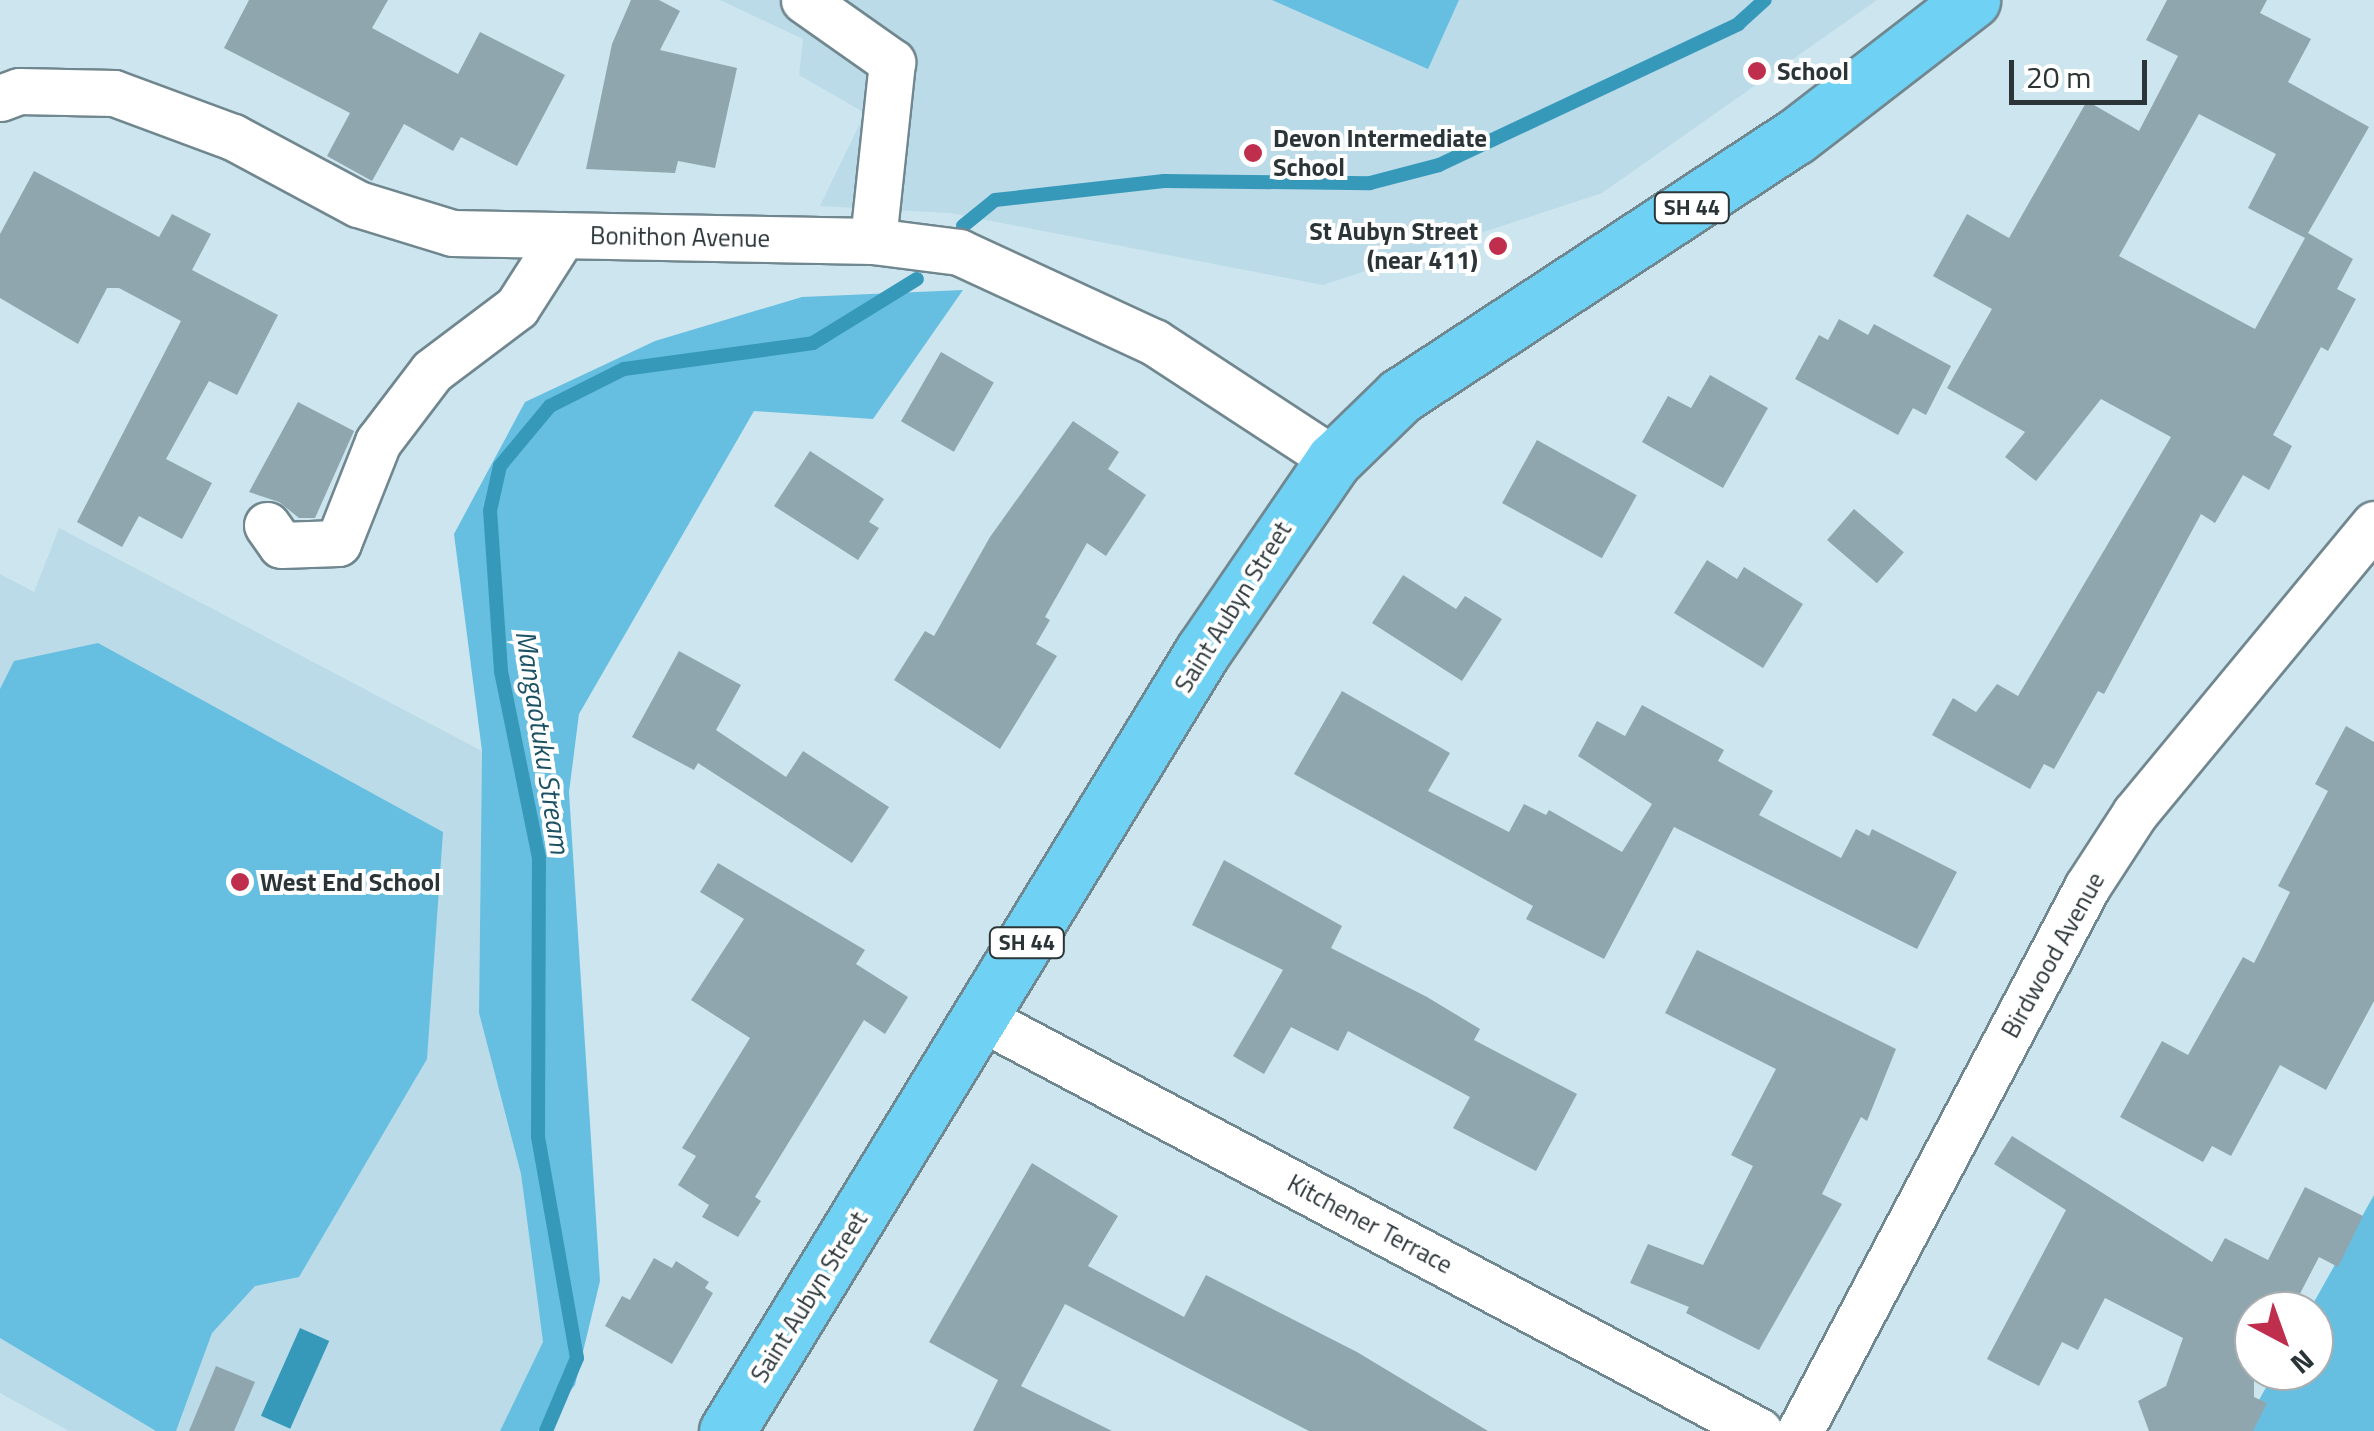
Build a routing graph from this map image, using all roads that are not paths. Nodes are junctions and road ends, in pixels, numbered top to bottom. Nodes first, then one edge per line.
1 (804, 0) edge
2 (1972, 0) edge
3 (0, 98) edge
4 (564, 235) junction
5 (873, 241) junction
6 (1334, 460) junction
7 (2374, 524) edge
8 (267, 525) dead end
9 (981, 1018) junction
10 (727, 1431) edge
11 (1759, 1431) edge
12 (1800, 1431) edge

1 - 5 street
2 - 6 highway, Saint Aubyn Street / SH 44
3 - 4 street, Bonithon Avenue
4 - 5 street, Bonithon Avenue
4 - 8 street
5 - 6 street, Bonithon Avenue
6 - 9 highway, Saint Aubyn Street / SH 44
7 - 12 street, Birdwood Avenue
9 - 10 highway, Saint Aubyn Street / SH 44
9 - 11 street, Kitchener Terrace

